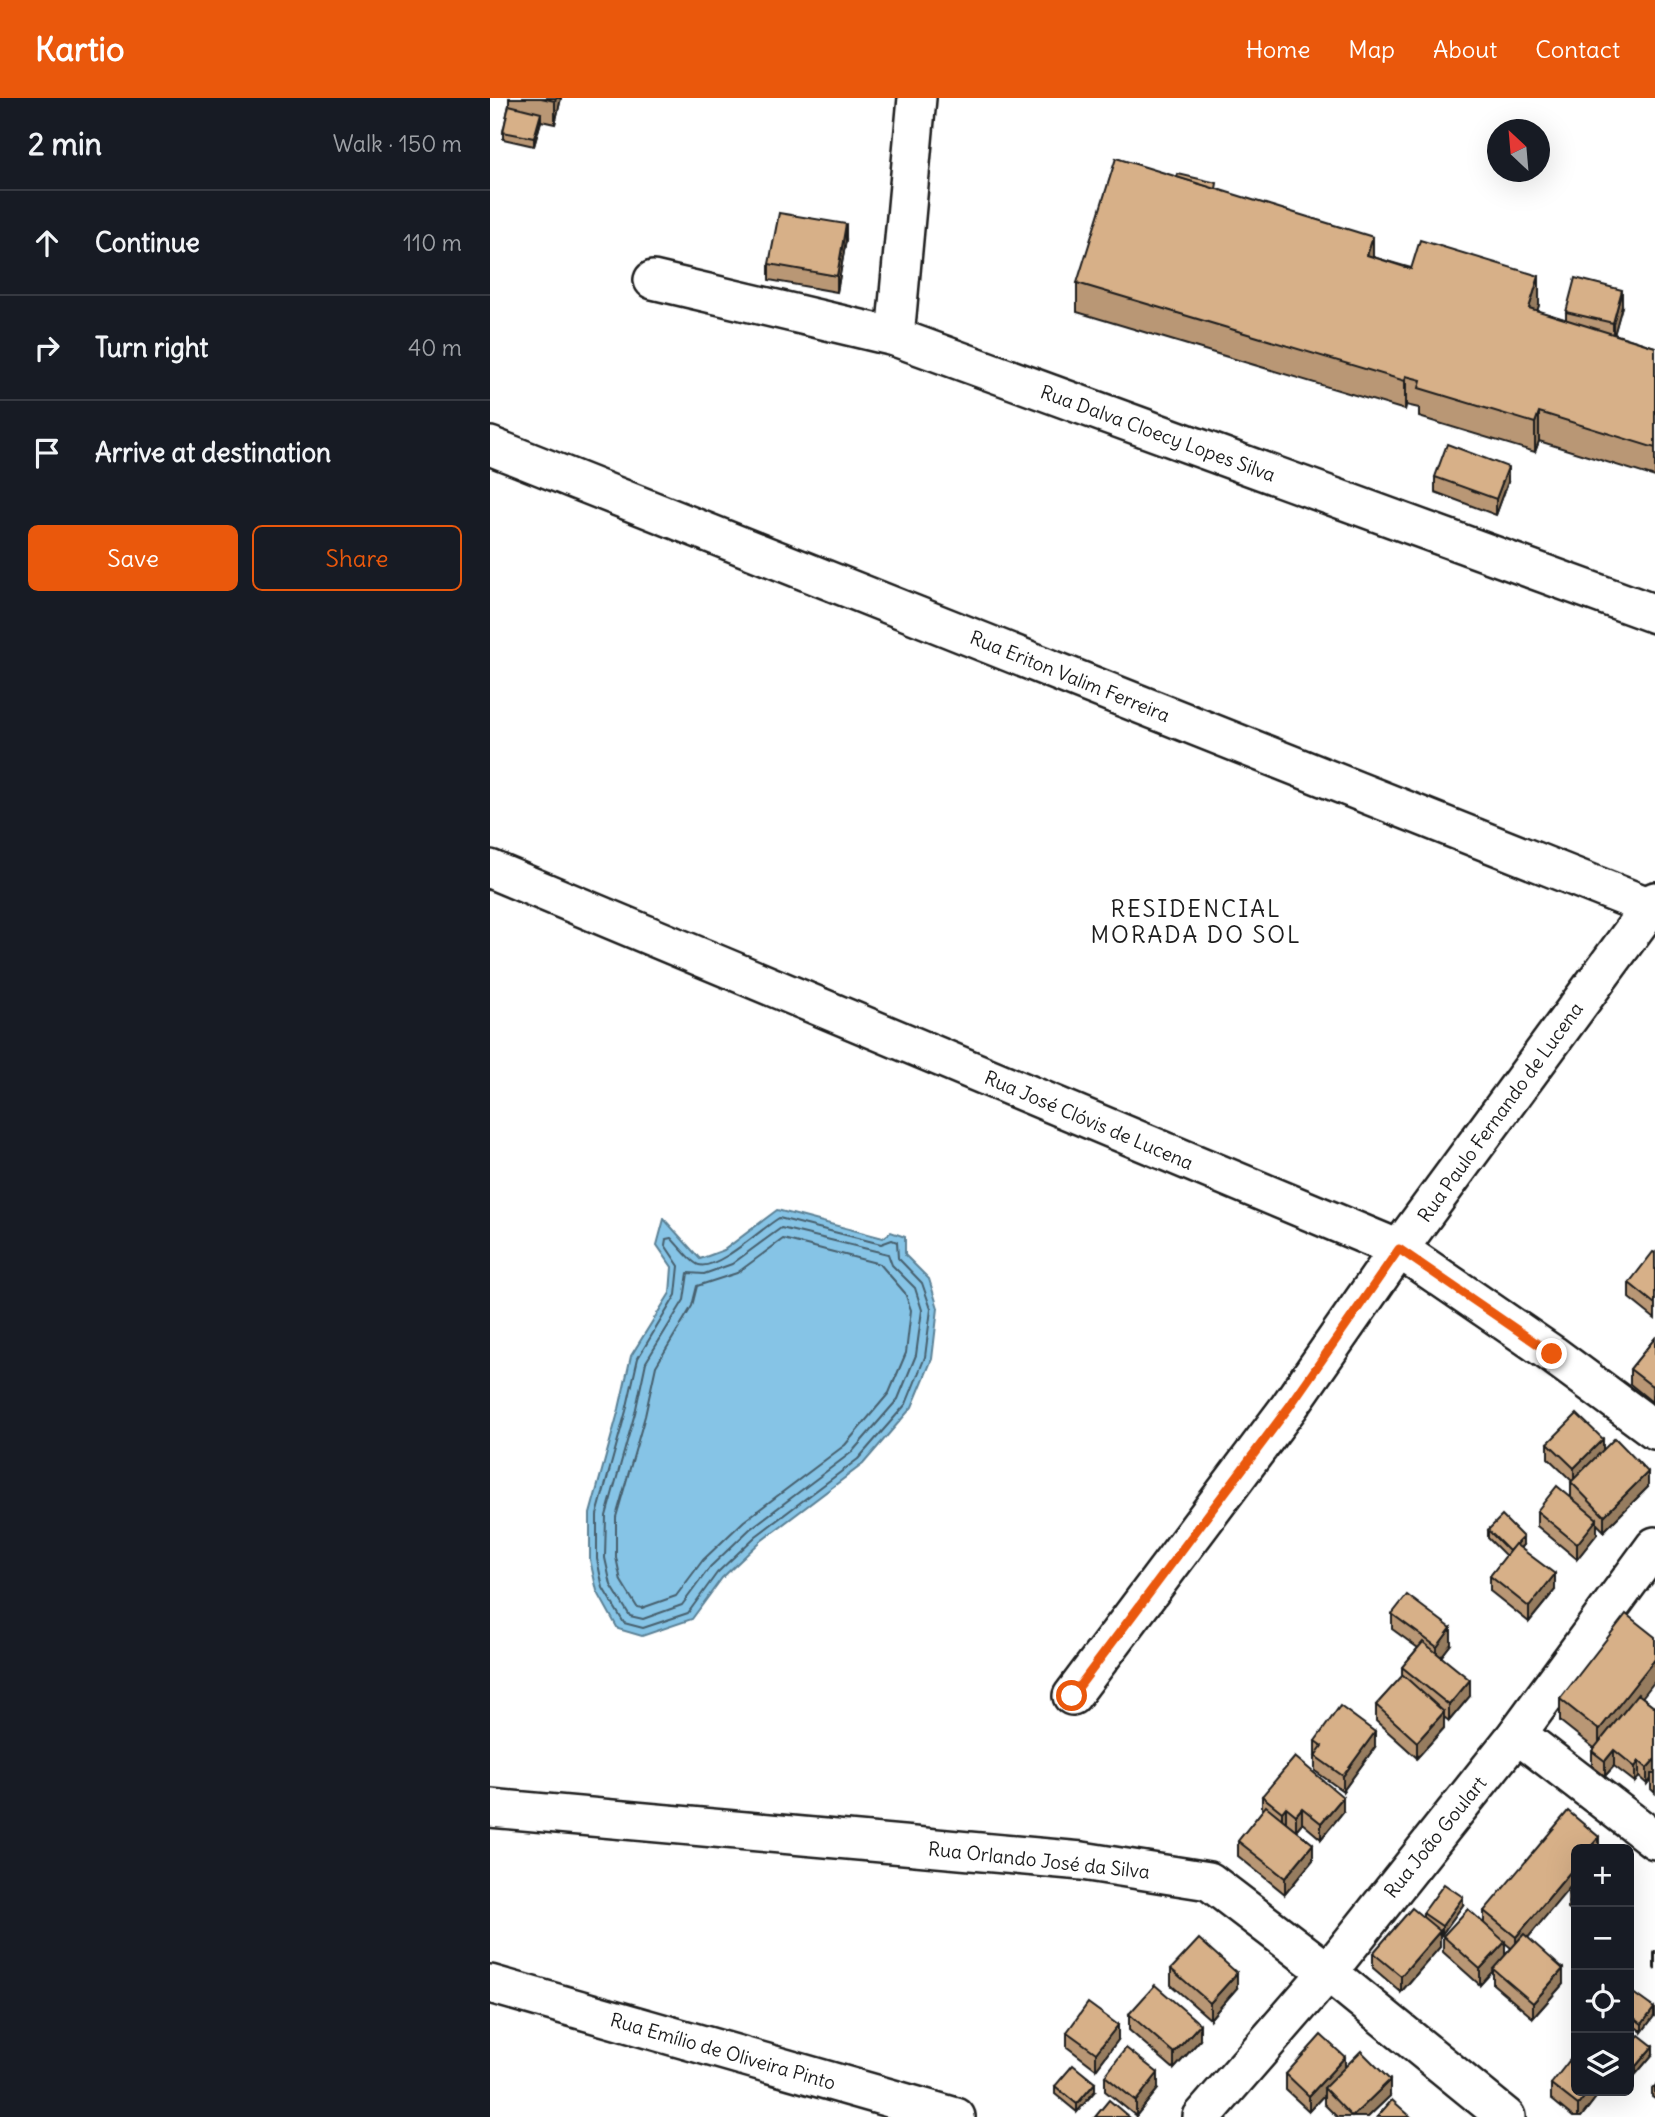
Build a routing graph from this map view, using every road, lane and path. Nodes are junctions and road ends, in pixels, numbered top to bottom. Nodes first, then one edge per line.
1 (917, 98) edge
2 (653, 280) dead end
3 (895, 337) junction
4 (490, 446) edge
5 (1655, 614) edge
6 (490, 869) edge
7 (1652, 904) edge
8 (1399, 1249) junction
9 (1655, 1430) edge
10 (1655, 1546) edge
11 (1072, 1696) dead end
12 (1517, 1734) junction
13 (490, 1808) edge
14 (1655, 1840) edge
15 (1328, 1972) junction
16 (490, 1984) edge
17 (956, 2117) edge
18 (1202, 2117) edge
19 (1506, 2117) edge

1 - 3 street
2 - 3 street, Rua Dalva Cloecy Lopes Silva
3 - 5 street, Rua Dalva Cloecy Lopes Silva
4 - 7 street, Rua Eriton Valim Ferreira
6 - 8 street, Rua José Clóvis de Lucena
7 - 8 street, Rua Paulo Fernando de Lucena
8 - 9 street, Rua José Clóvis de Lucena
8 - 11 street, Rua Paulo Fernando de Lucena
10 - 12 street, Rua João Goulart
12 - 14 street
12 - 15 street, Rua João Goulart
13 - 15 street, Rua Orlando José da Silva
15 - 18 street, Rua João Goulart
15 - 19 street, Rua Orlando José da Silva
16 - 17 street, Rua Emílio de Oliveira Pinto

